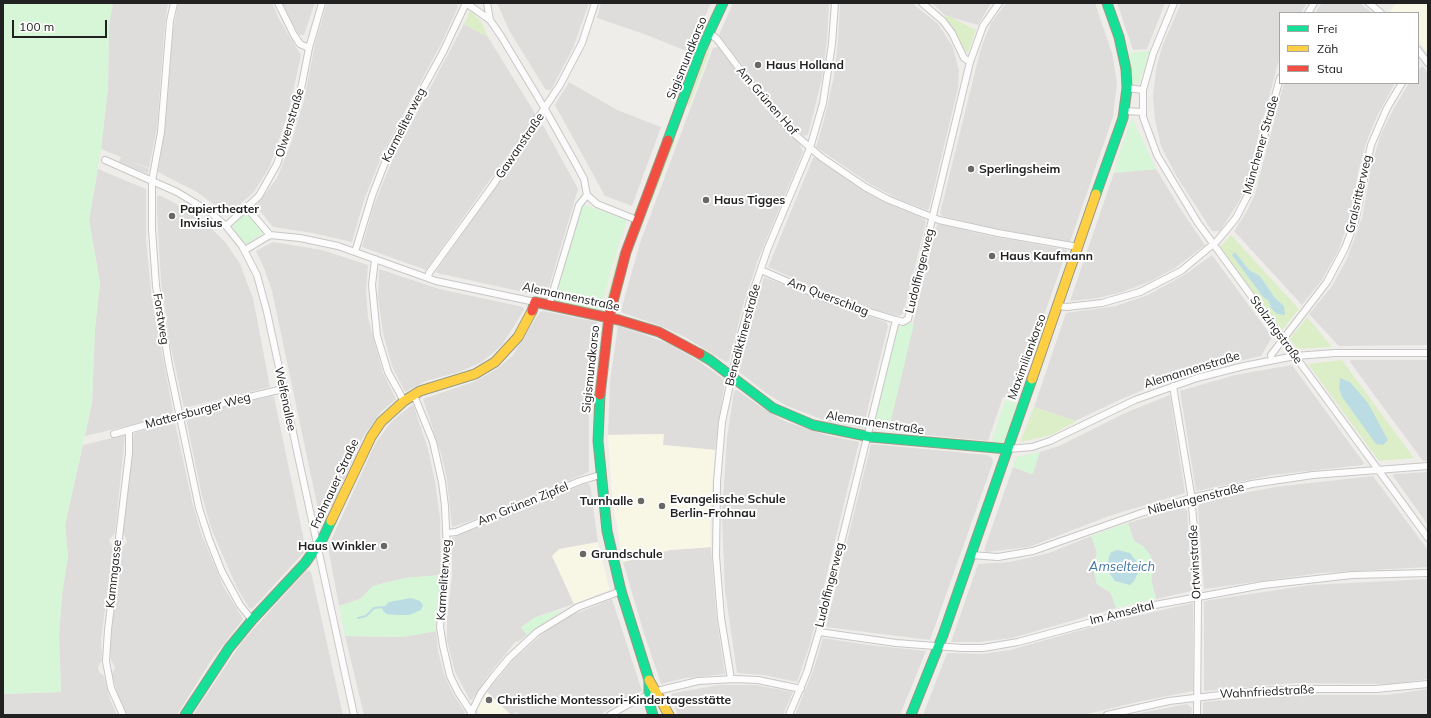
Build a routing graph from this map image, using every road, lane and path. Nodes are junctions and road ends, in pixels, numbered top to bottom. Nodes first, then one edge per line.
1 (174, 3) edge
2 (278, 3) edge
3 (322, 3) edge
4 (466, 3) edge
5 (487, 3) edge
6 (595, 3) edge
7 (723, 3) edge
8 (835, 3) edge
9 (922, 3) edge
10 (999, 3) edge
11 (1107, 3) edge
12 (1174, 3) edge
13 (1314, 3) edge
14 (1369, 3) edge
15 (1309, 12) edge
16 (1380, 12) edge
17 (490, 20) junction
18 (709, 33) junction
19 (309, 48) junction
20 (1419, 51) edge
21 (1423, 57) junction
22 (970, 62) junction
23 (1419, 62) edge
24 (1428, 63) edge
25 (1279, 82) edge
26 (1401, 84) edge
27 (1127, 88) junction
28 (1143, 94) junction
29 (545, 109) junction
30 (1125, 110) junction
31 (1142, 112) junction
32 (810, 148) junction
33 (105, 160) dead end
34 (152, 181) junction
35 (587, 195) junction
36 (247, 208) junction
37 (933, 218) junction
38 (637, 220) junction
39 (226, 226) junction
40 (270, 235) junction
41 (1214, 245) junction
42 (1078, 247) junction
43 (245, 250) junction
44 (355, 252) junction
45 (375, 260) junction
46 (761, 270) junction
47 (428, 278) junction
48 (535, 302) junction
49 (549, 305) junction
50 (1058, 306) junction
51 (609, 317) junction
52 (896, 320) junction
53 (1282, 340) junction
54 (1428, 353) edge
55 (1295, 356) junction
56 (1272, 360) junction
57 (731, 375) junction
58 (1174, 386) junction
59 (283, 389) junction
60 (414, 395) junction
61 (404, 401) junction
62 (179, 416) junction
63 (129, 430) junction
64 (114, 434) dead end
65 (866, 436) junction
66 (1008, 449) junction
67 (1428, 466) edge
68 (1378, 470) junction
69 (600, 476) junction
70 (1191, 498) junction
71 (447, 533) junction
72 (1428, 538) edge
73 (317, 547) junction
74 (971, 555) junction
75 (1428, 573) edge
76 (621, 592) junction
77 (1198, 596) junction
78 (252, 620) junction
79 (818, 632) junction
80 (939, 646) junction
81 (731, 679) junction
82 (1428, 684) edge
83 (801, 689) junction
84 (653, 693) junction
85 (1198, 697) junction
86 (471, 714) edge
87 (122, 715) edge
88 (185, 715) edge
89 (354, 715) edge
90 (610, 715) edge
91 (653, 715) edge
92 (669, 715) edge
93 (789, 715) edge
94 (911, 715) edge
95 (1107, 715) edge
96 (1197, 715) edge

1 - 34 street, Forstweg
2 - 19 street
3 - 19 street, Olwenstraße
4 - 17 street
4 - 44 street, Karmeliterweg
5 - 17 street
6 - 29 street, Gawanstraße
7 - 18 street, Sigismundkorso
8 - 32 street, Benediktinerstraße
9 - 22 street
10 - 22 street, Ludolfingerweg
11 - 27 street, Maximiliankorso
12 - 28 street, Stolzingstraße
13 - 15 street
14 - 16 street
17 - 29 street
18 - 32 street, Am Grünen Hof
18 - 38 street, Sigismundkorso
19 - 36 street, Olwenstraße
20 - 21 street
21 - 23 street
21 - 24 street
22 - 37 street, Ludolfingerweg
25 - 41 street, Münchener Straße
26 - 53 street, Gralsritterweg
27 - 28 street
27 - 30 street, Maximiliankorso
28 - 31 street, Stolzingstraße
29 - 35 street
29 - 47 street, Gawanstraße
30 - 31 street
30 - 42 street, Maximiliankorso
31 - 41 street, Stolzingstraße
32 - 37 street, Am Grünen Hof
32 - 46 street, Benediktinerstraße
33 - 34 street, Welfenallee
34 - 39 street, Welfenallee
34 - 62 street, Forstweg
35 - 38 street
35 - 49 street
36 - 39 street, Olwenstraße
36 - 40 street
37 - 42 street, Am Grünen Hof
37 - 52 street, Ludolfingerweg
38 - 51 street, Sigismundkorso
39 - 43 street, Welfenallee
40 - 43 street
40 - 44 street, Alemannenstraße
41 - 50 street, Münchener Straße
41 - 53 street, Stolzingstraße
42 - 50 street, Maximiliankorso
43 - 59 street, Welfenallee
44 - 45 street, Alemannenstraße
45 - 47 street, Alemannenstraße
45 - 61 street
46 - 52 street, Am Querschlag
46 - 57 street, Benediktinerstraße
47 - 48 street, Alemannenstraße
48 - 49 street, Alemannenstraße
48 - 60 street, Frohnauer Straße
49 - 51 street, Alemannenstraße
50 - 66 street, Maximiliankorso
51 - 57 street, Alemannenstraße
51 - 69 street, Sigismundkorso
52 - 65 street, Ludolfingerweg
53 - 55 street, Stolzingstraße
53 - 56 street, Gralsritterweg
54 - 55 street, Alemannenstraße
55 - 56 street, Alemannenstraße
55 - 68 street, Stolzingstraße
56 - 58 street, Alemannenstraße
57 - 65 street, Alemannenstraße
57 - 81 street, Benediktinerstraße
58 - 66 street, Alemannenstraße
58 - 70 street, Ortwinstraße
59 - 62 street, Mattersburger Weg
59 - 73 street, Welfenallee
60 - 61 street, Frohnauer Straße
60 - 71 street, Karmeliterweg
61 - 73 street, Frohnauer Straße
62 - 63 street, Mattersburger Weg
62 - 78 street, Forstweg
63 - 64 street, Mattersburger Weg
63 - 87 street, Kammgasse
65 - 66 street, Alemannenstraße
65 - 79 street, Ludolfingerweg
66 - 74 street, Maximiliankorso
67 - 68 street, Nibelungenstraße
68 - 70 street, Nibelungenstraße
68 - 72 street, Stolzingstraße
69 - 71 street, Am Grünen Zipfel
69 - 76 street, Sigismundkorso
70 - 74 street, Nibelungenstraße
70 - 77 street, Ortwinstraße
71 - 86 street, Karmeliterweg
73 - 78 street, Frohnauer Straße
73 - 89 street, Welfenallee
74 - 80 street, Maximiliankorso
75 - 77 street, Im Amseltal
76 - 84 street, Sigismundkorso
76 - 86 street
77 - 80 street, Im Amseltal
77 - 85 street, Ortwinstraße
78 - 88 street, Frohnauer Straße
79 - 80 street, Im Amseltal
79 - 83 street, Ludolfingerweg
80 - 94 street, Maximiliankorso
81 - 83 street
81 - 84 street
82 - 85 street, Wahnfriedstraße
83 - 93 street, Ludolfingerweg
84 - 90 street
84 - 91 street, Sigismundkorso
84 - 92 street
85 - 95 street, Wahnfriedstraße
85 - 96 street, Ortwinstraße

